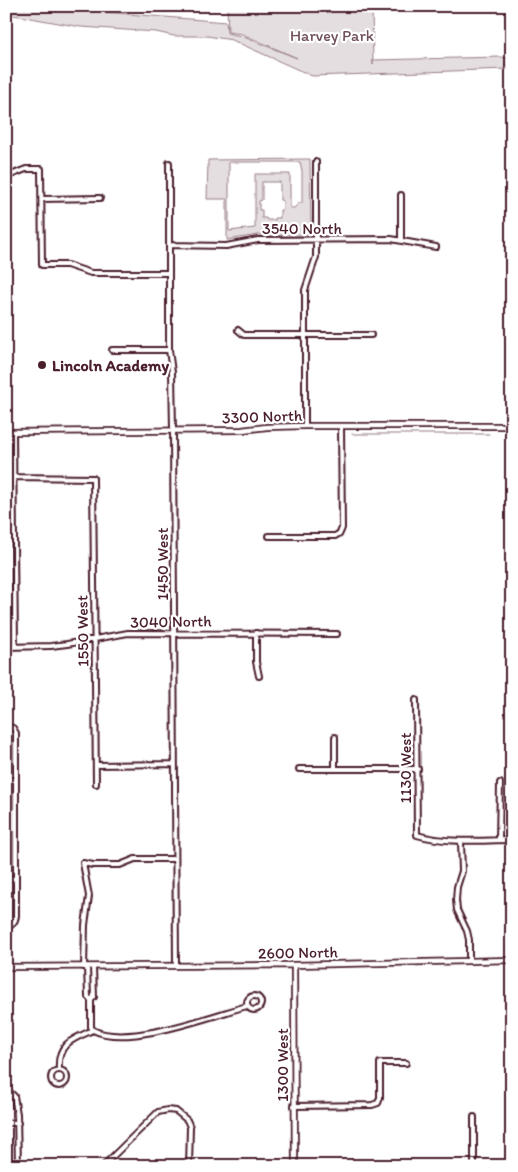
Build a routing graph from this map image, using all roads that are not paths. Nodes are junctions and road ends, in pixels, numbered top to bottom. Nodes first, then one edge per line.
1 (316, 162) dead end
2 (169, 163) dead end
3 (6, 175) edge
4 (401, 195) dead end
5 (42, 198) junction
6 (100, 198) dead end
7 (316, 240) junction
8 (401, 241) junction
9 (169, 245) junction
10 (436, 247) dead end
11 (169, 273) junction
12 (238, 330) dead end
13 (304, 334) junction
14 (371, 335) dead end
15 (112, 350) dead end
16 (169, 350) junction
17 (305, 426) junction
18 (341, 426) junction
19 (512, 426) edge
20 (173, 430) junction
21 (6, 432) edge
22 (13, 432) junction
23 (14, 477) junction
24 (269, 536) dead end
25 (175, 632) junction
26 (256, 633) junction
27 (337, 634) dead end
28 (95, 639) junction
29 (6, 647) edge
30 (15, 647) junction
31 (259, 676) dead end
32 (416, 700) dead end
33 (6, 726) edge
34 (335, 736) dead end
35 (174, 764) junction
36 (96, 765) junction
37 (299, 769) dead end
38 (335, 769) junction
39 (418, 769) junction
40 (6, 780) edge
41 (16, 780) junction
42 (500, 783) dead end
43 (96, 784) dead end
44 (500, 840) junction
45 (512, 840) edge
46 (461, 842) junction
47 (175, 859) junction
48 (6, 878) edge
49 (16, 879) junction
50 (6, 928) edge
51 (512, 960) edge
52 (469, 961) junction
53 (294, 964) junction
54 (176, 965) junction
55 (6, 967) edge
56 (88, 967) junction
57 (247, 1006) junction
58 (93, 1030) junction
59 (406, 1063) dead end
60 (59, 1069) junction
61 (6, 1089) edge
62 (294, 1106) junction
63 (474, 1117) dead end
64 (6, 1123) edge
65 (18, 1123) junction
66 (18, 1166) edge
67 (103, 1166) edge
68 (189, 1166) edge
69 (295, 1166) edge
70 (474, 1166) edge

1 - 7 street
2 - 9 street, 1450 West
3 - 5 street
4 - 8 street
5 - 6 street
5 - 11 street
7 - 8 street, 3540 North
7 - 9 street, 3540 North
7 - 13 street
8 - 10 street, 3540 North
9 - 11 street, 1450 West
11 - 16 street, 1450 West
12 - 13 street
13 - 14 street
13 - 17 street
15 - 16 street
16 - 20 street, 1450 West
17 - 18 street, 3300 North
17 - 20 street, 3300 North
18 - 19 street, 3300 North
18 - 24 street
20 - 22 street, 3300 North
20 - 25 street, 1450 West
21 - 22 street, 3300 North
22 - 23 street
23 - 28 street, 1550 West
23 - 30 street
25 - 26 street, 3040 North
25 - 28 street, 3040 North
25 - 35 street, 1450 West
26 - 27 street, 3040 North
26 - 31 street
28 - 30 street, 3040 North
28 - 36 street, 1550 West
29 - 30 street, 3040 North
32 - 39 street, 1130 West
33 - 41 street
34 - 38 street
35 - 36 street
35 - 47 street, 1450 West
36 - 43 street, 1550 West
37 - 38 street
38 - 39 street
39 - 46 street, 1130 West
40 - 41 street
41 - 49 street
42 - 44 street
44 - 45 street
44 - 46 street
46 - 52 street
47 - 54 street, 1450 West
47 - 56 street
48 - 49 street
49 - 50 street
51 - 52 street, 2600 North
52 - 53 street, 2600 North
53 - 54 street, 2600 North
53 - 62 street, 1300 West
54 - 56 street, 2600 North
55 - 56 street, 2600 North
56 - 58 street
57 - 57 street
57 - 58 street
58 - 60 street
59 - 62 street
60 - 60 street
61 - 65 street
62 - 69 street, 1300 West
63 - 70 street
64 - 65 street
65 - 66 street
67 - 68 street

